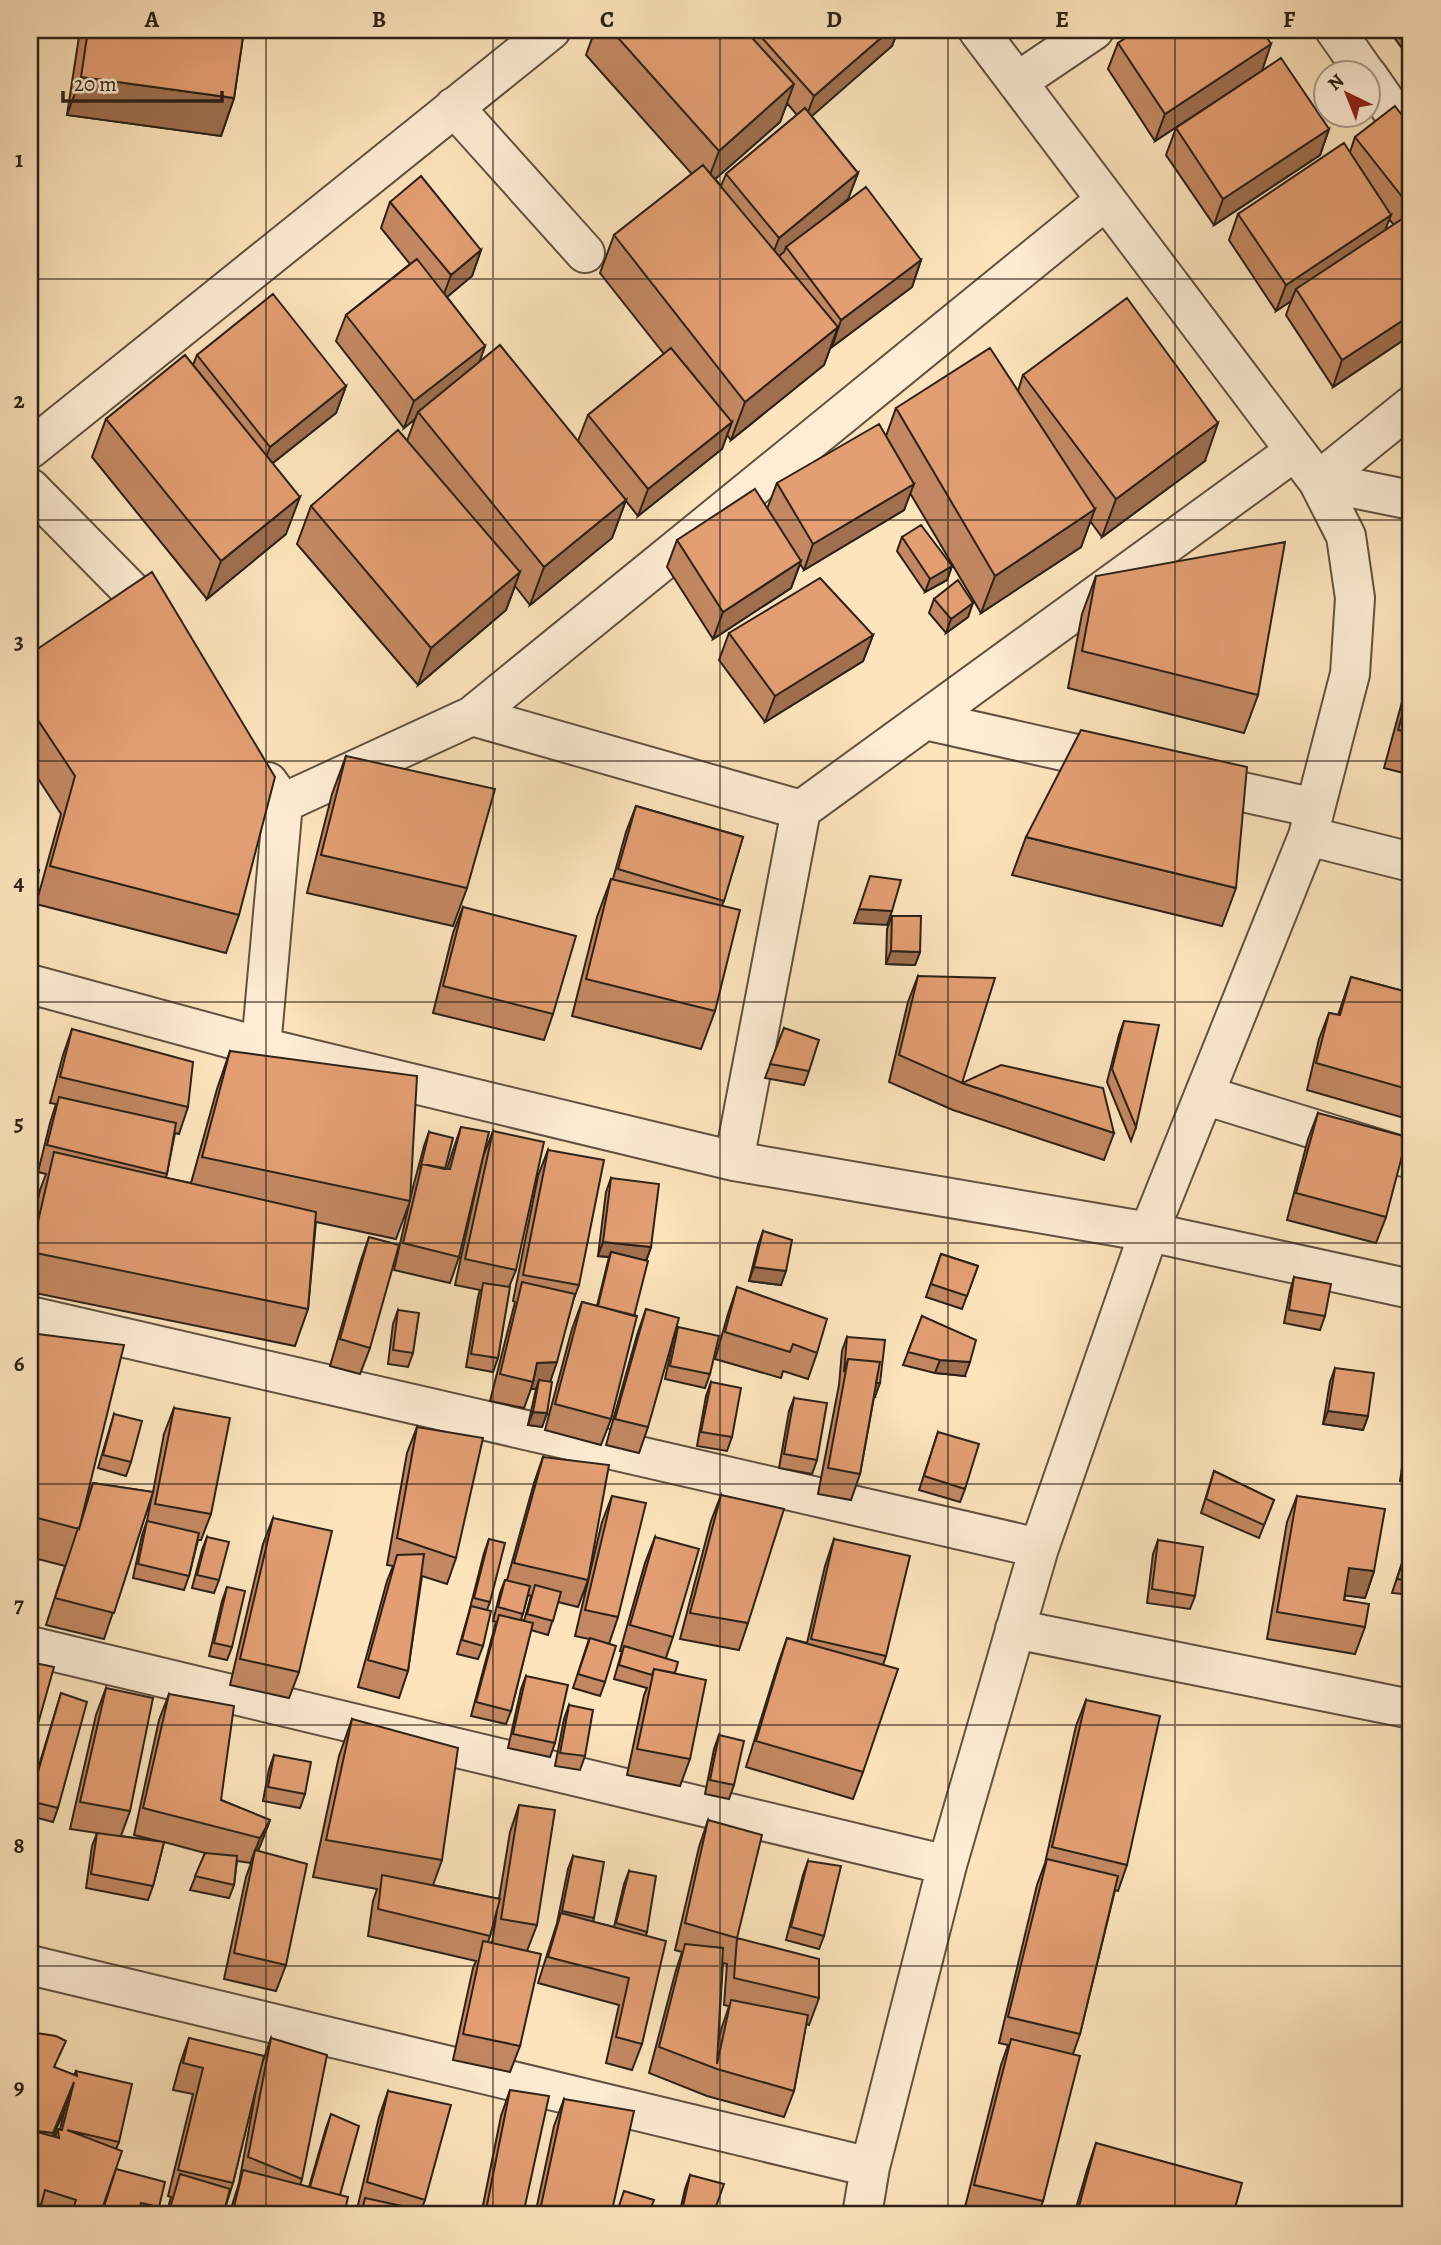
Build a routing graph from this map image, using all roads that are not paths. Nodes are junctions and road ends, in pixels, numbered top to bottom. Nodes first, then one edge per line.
1 (551, 30) edge
2 (978, 30) edge
3 (1094, 30) edge
4 (1335, 30) edge
5 (1356, 60) edge
6 (1017, 82) junction
7 (1382, 97) edge
8 (454, 107) junction
9 (1411, 138) edge
10 (1105, 200) junction
11 (586, 253) dead end
12 (1411, 406) edge
13 (30, 449) edge
14 (1295, 451) junction
15 (1318, 481) junction
16 (30, 488) edge
17 (1411, 500) edge
18 (185, 662) edge
19 (472, 716) junction
20 (925, 720) junction
21 (246, 749) edge
22 (283, 803) junction
23 (801, 810) junction
24 (1311, 822) junction
25 (1411, 862) edge
26 (30, 984) edge
27 (261, 1047) junction
28 (1204, 1095) junction
29 (1411, 1159) edge
30 (734, 1161) junction
31 (1149, 1232) junction
32 (1411, 1289) edge
33 (30, 1316) edge
34 (1039, 1548) junction
35 (1015, 1629) junction
36 (30, 1646) edge
37 (1411, 1709) edge
38 (947, 1865) junction
39 (30, 1965) edge
40 (870, 2167) junction
41 (862, 2215) edge

1 - 8 street
2 - 6 street
3 - 6 street
4 - 5 street
6 - 10 street
7 - 9 street
8 - 11 street
8 - 13 street
10 - 14 street
10 - 19 street
12 - 15 street
14 - 15 street
14 - 20 street
15 - 17 street
15 - 24 street
16 - 18 street
19 - 22 street
19 - 23 street
20 - 23 street
20 - 24 street
21 - 22 street
22 - 27 street
23 - 30 street
24 - 25 street
24 - 28 street
26 - 27 street
27 - 30 street
28 - 29 street
28 - 31 street
30 - 31 street
31 - 32 street
31 - 34 street
33 - 34 street
34 - 35 street
35 - 37 street
35 - 38 street
36 - 38 street
38 - 40 street
39 - 40 street
40 - 41 street

